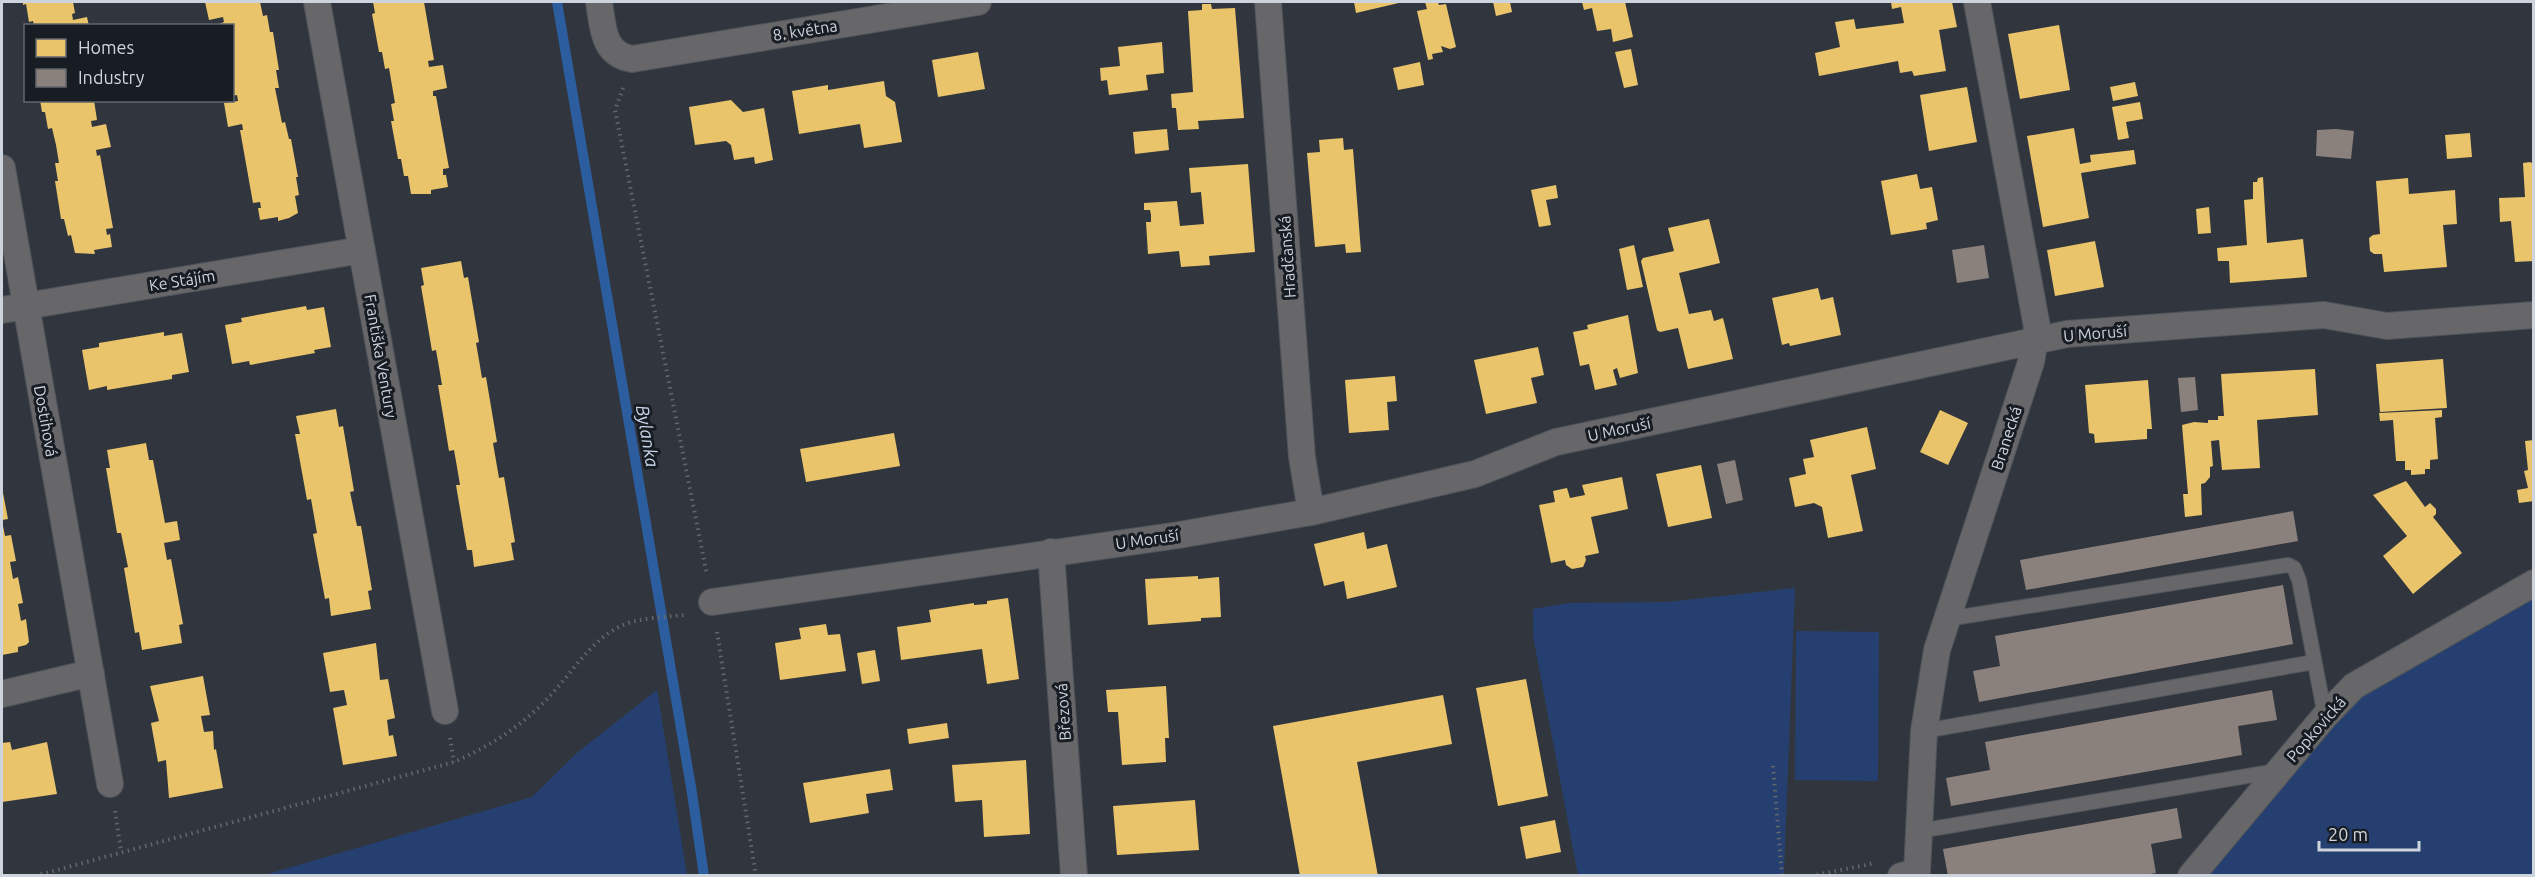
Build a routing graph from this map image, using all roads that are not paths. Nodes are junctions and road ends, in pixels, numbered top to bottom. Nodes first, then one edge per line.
1 (317, 2) edge
2 (599, 2) edge
3 (978, 2) edge
4 (1268, 2) edge
5 (1977, 2) edge
6 (2, 168) edge
7 (362, 250) junction
8 (14, 308) edge
9 (2534, 315) edge
10 (2035, 340) junction
11 (1311, 512) junction
12 (1051, 552) junction
13 (2534, 583) edge
14 (702, 607) road end
15 (1947, 619) junction
16 (2314, 662) junction
17 (91, 673) junction
18 (2, 694) edge
19 (445, 711) dead end
20 (2325, 716) junction
21 (1924, 731) junction
22 (2280, 770) junction
23 (110, 784) road end
24 (1919, 831) junction
25 (1912, 874) edge
26 (1067, 875) edge
27 (2191, 876) edge

1 - 7 street, Františka Ventury
2 - 3 street, 8. května
4 - 11 street, Hradčanská
5 - 10 street, Branecká
6 - 8 street, Dostihová
7 - 8 street, Ke Stájím
7 - 19 street, Františka Ventury
8 - 17 street, Dostihová
9 - 10 street, U Moruší
10 - 11 street, U Moruší
10 - 15 street, Branecká
11 - 12 street, U Moruší
12 - 14 street, U Moruší
12 - 26 street, Březová
13 - 20 street, Popkovická
15 - 16 lane
15 - 21 street, Branecká
16 - 20 lane
16 - 21 lane
17 - 18 street
17 - 23 street, Dostihová
20 - 22 street, Popkovická
21 - 24 street, Branecká
22 - 24 lane
22 - 27 street, Popkovická
24 - 25 street, Branecká

